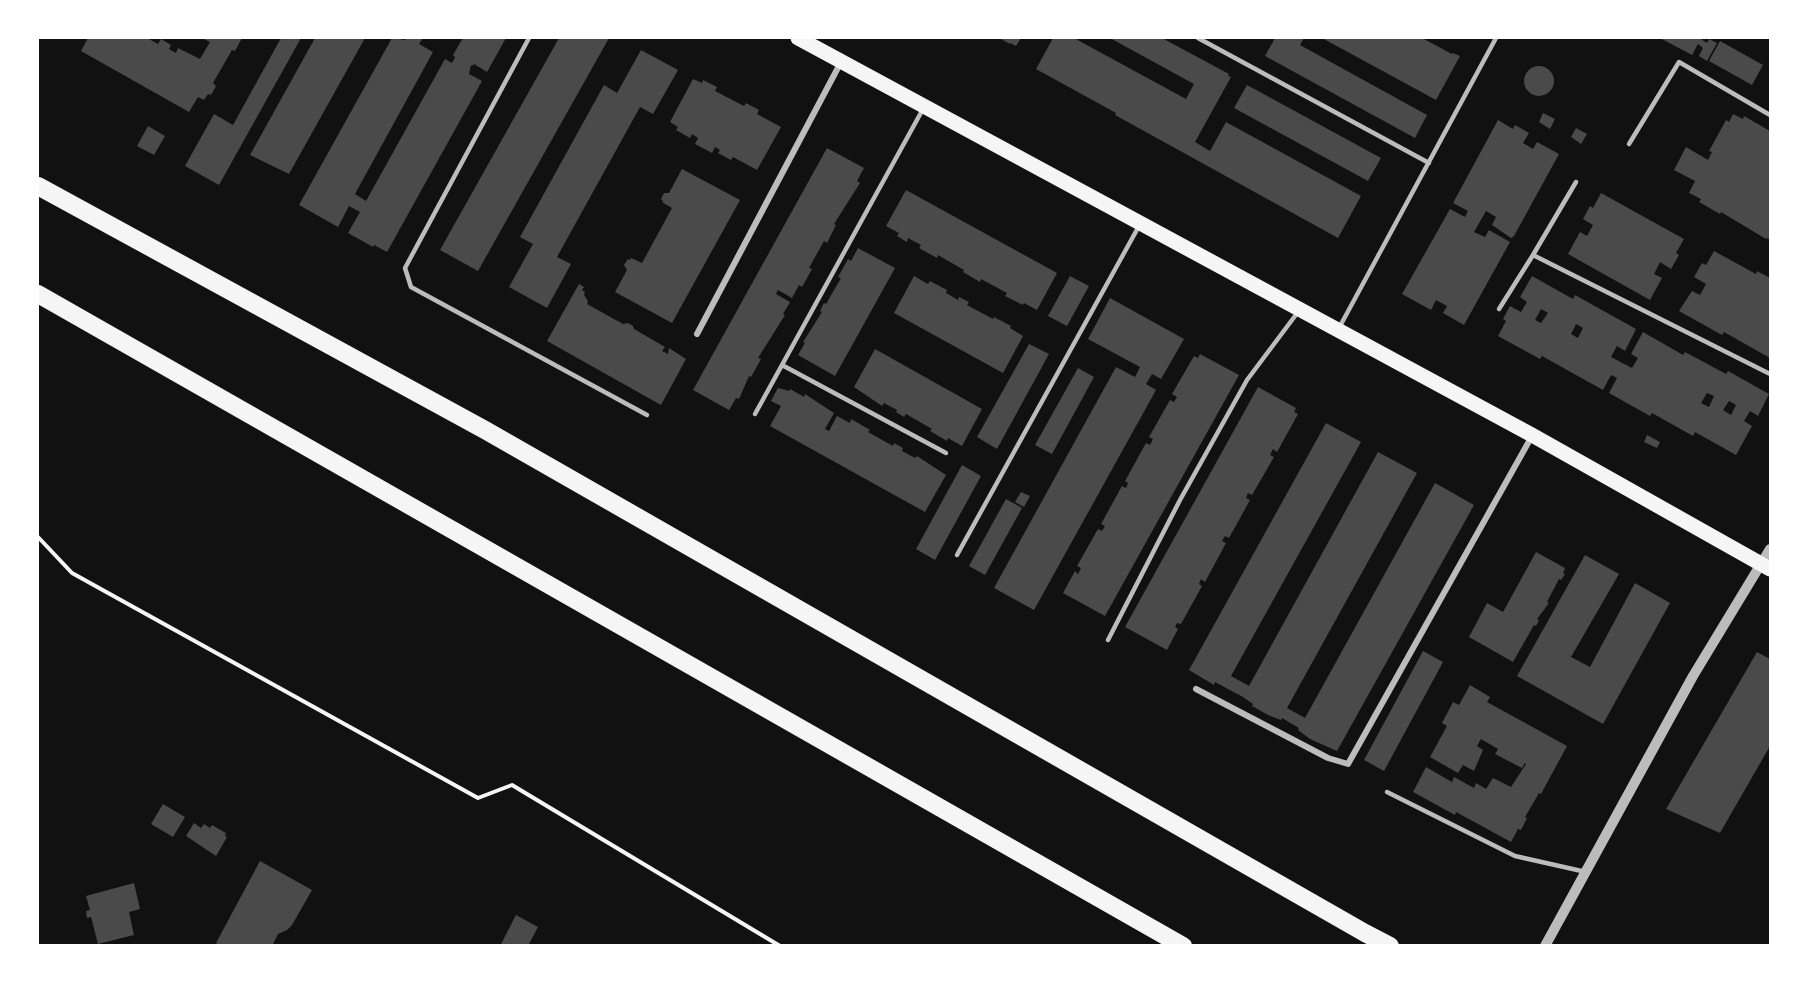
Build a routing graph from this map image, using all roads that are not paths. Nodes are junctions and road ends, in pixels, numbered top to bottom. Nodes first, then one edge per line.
1 (529, 38) edge
2 (798, 38) edge
3 (1198, 38) edge
4 (1496, 38) edge
5 (841, 61) junction
6 (925, 106) junction
7 (1770, 115) edge
8 (1629, 144) dead end
9 (1429, 163) junction
10 (1576, 182) dead end
11 (38, 186) edge
12 (1141, 224) junction
13 (1533, 255) junction
14 (38, 294) edge
15 (1499, 309) dead end
16 (1300, 310) junction
17 (1338, 331) junction
18 (697, 334) dead end
19 (782, 365) junction
20 (1770, 374) edge
21 (755, 414) dead end
22 (647, 415) dead end
23 (1532, 435) junction
24 (946, 453) dead end
25 (1770, 549) edge
26 (957, 555) dead end
27 (1766, 567) edge
28 (1108, 640) dead end
29 (1196, 689) dead end
30 (1387, 792) dead end
31 (1586, 872) junction
32 (1183, 945) edge
33 (1390, 945) edge
34 (1545, 945) edge

1 - 22 lane
2 - 5 main road
3 - 9 lane
4 - 9 lane
5 - 6 main road
5 - 18 street
6 - 12 main road
6 - 19 lane
7 - 8 lane
9 - 17 lane
10 - 13 lane
11 - 33 highway
12 - 16 main road
12 - 26 lane
13 - 15 lane
13 - 20 lane
14 - 32 highway
16 - 17 main road
16 - 28 lane
17 - 23 main road
19 - 21 lane
19 - 24 lane
23 - 27 main road
23 - 29 street
25 - 27 street
27 - 31 street
30 - 31 lane
31 - 34 street

